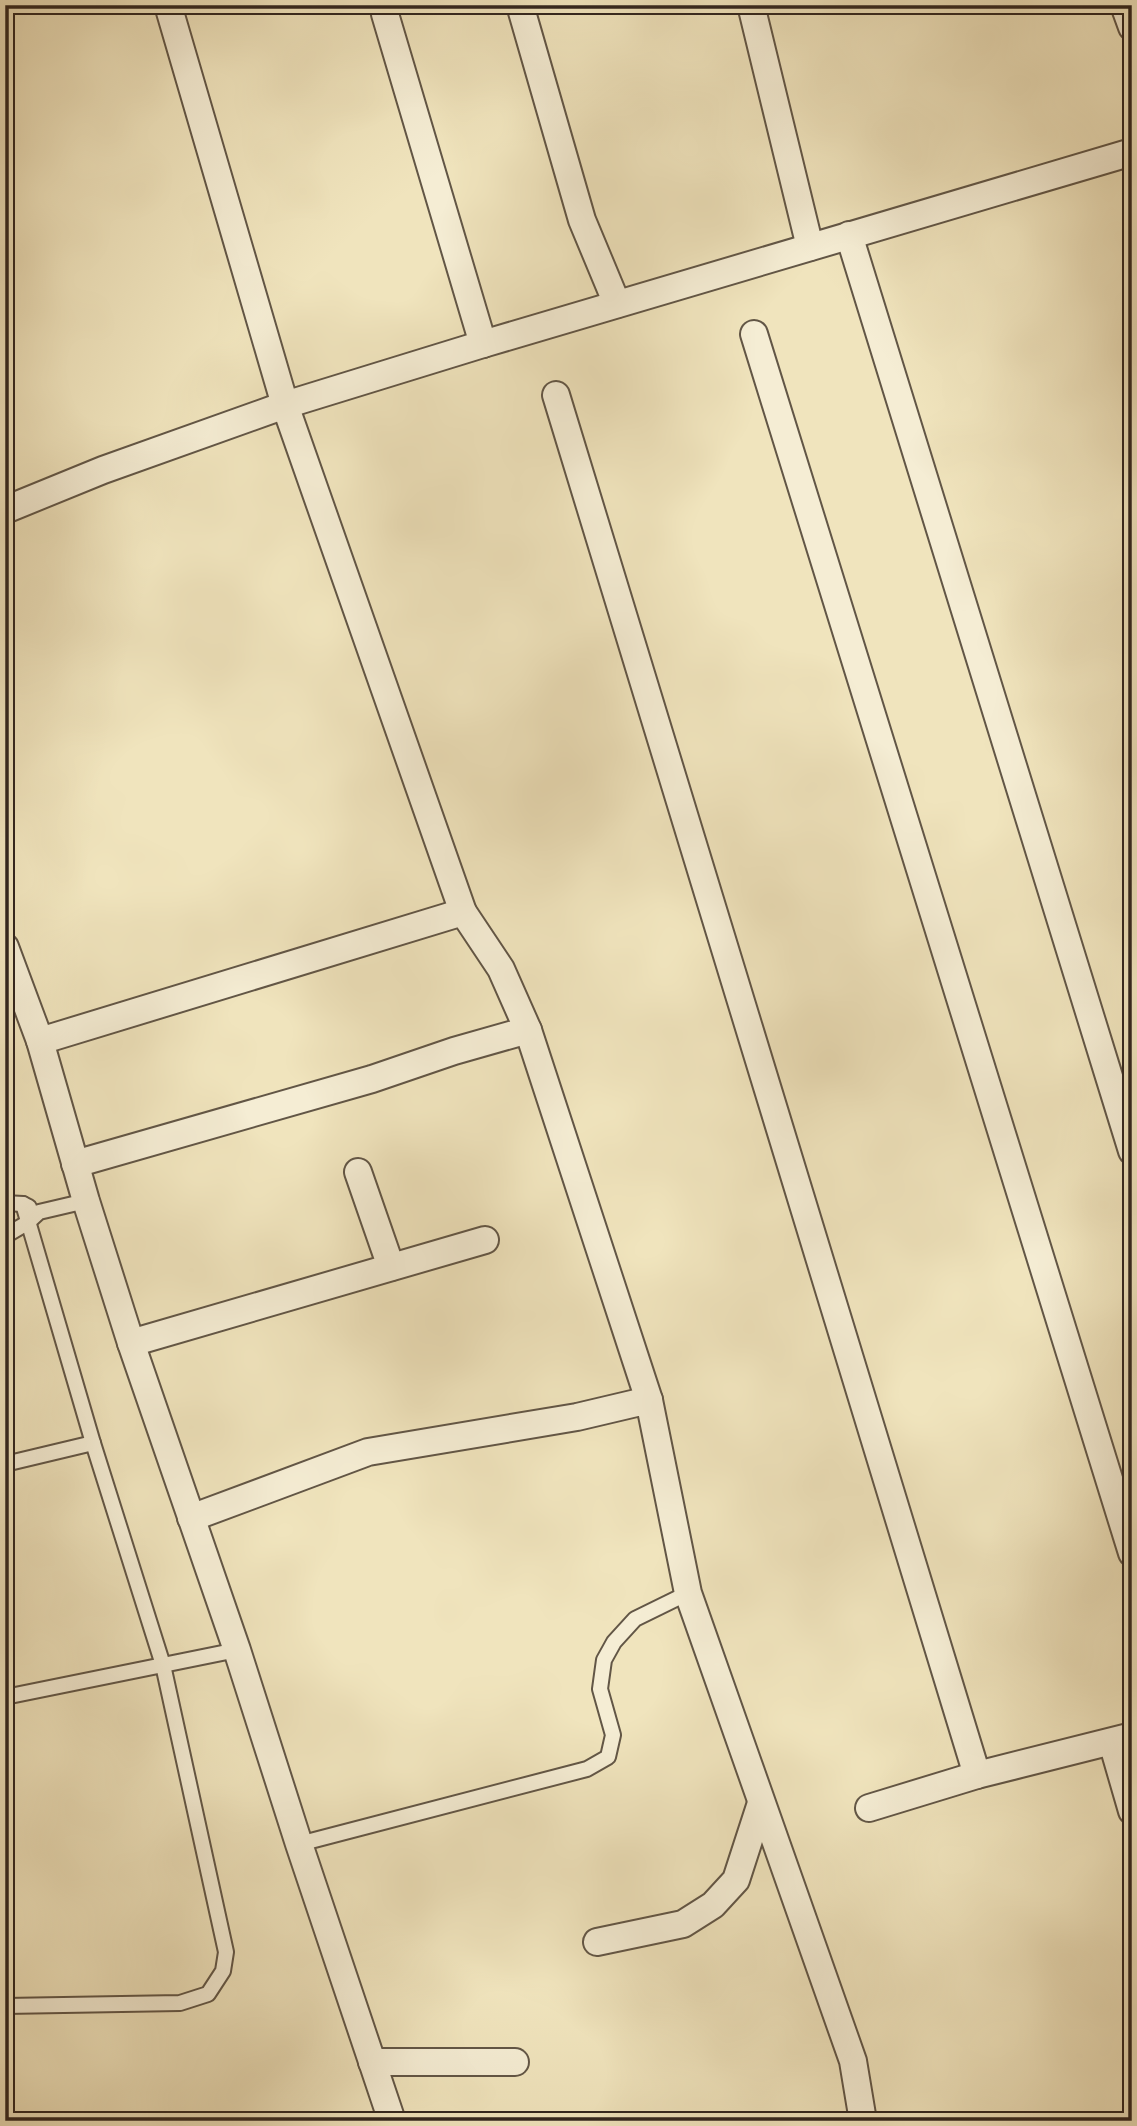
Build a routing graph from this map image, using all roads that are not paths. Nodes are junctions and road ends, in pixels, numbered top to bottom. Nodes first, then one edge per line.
1 (168, 5) edge
2 (520, 5) edge
3 (751, 5) edge
4 (1124, 5) edge
5 (385, 14) dead end
6 (1132, 27) edge
7 (1132, 152) edge
8 (849, 236) junction
9 (810, 247) junction
10 (617, 304) junction
11 (754, 334) dead end
12 (484, 344) junction
13 (556, 395) dead end
14 (285, 405) junction
15 (5, 510) edge
16 (463, 912) junction
17 (5, 947) edge
18 (528, 1030) junction
19 (40, 1041) junction
20 (1132, 1151) edge
21 (75, 1164) junction
22 (358, 1172) dead end
23 (86, 1200) junction
24 (5, 1203) edge
25 (23, 1204) junction
26 (39, 1212) junction
27 (27, 1223) junction
28 (5, 1236) edge
29 (485, 1240) dead end
30 (391, 1268) junction
31 (131, 1343) junction
32 (649, 1401) junction
33 (93, 1443) junction
34 (5, 1465) edge
35 (191, 1518) junction
36 (1132, 1553) edge
37 (688, 1593) junction
38 (237, 1650) junction
39 (163, 1665) junction
40 (5, 1697) edge
41 (1122, 1739) edge
42 (976, 1775) junction
43 (761, 1803) junction
44 (869, 1808) dead end
45 (1132, 1811) edge
46 (299, 1844) junction
47 (597, 1942) dead end
48 (5, 2006) edge
49 (372, 2062) junction
50 (515, 2062) dead end
51 (392, 2121) edge
52 (863, 2121) edge

1 - 14 street
2 - 10 street
3 - 9 street
4 - 6 street
5 - 12 street
7 - 8 street
8 - 9 street
8 - 20 street
9 - 10 street
10 - 12 street
11 - 36 street
12 - 14 street
13 - 42 street
14 - 15 street
14 - 16 street
16 - 18 street
16 - 19 street
17 - 19 street
18 - 21 street
18 - 32 street
19 - 21 street
21 - 23 street
22 - 30 street
23 - 26 lane
23 - 31 street
24 - 25 lane
25 - 26 lane
25 - 27 lane
26 - 27 lane
27 - 28 lane
27 - 33 lane
29 - 30 street
30 - 31 street
31 - 35 street
32 - 35 street
32 - 37 street
33 - 34 lane
33 - 39 lane
35 - 38 street
37 - 43 street
37 - 46 lane
38 - 39 lane
38 - 46 street
39 - 40 lane
39 - 48 lane
41 - 42 street
41 - 45 street
42 - 44 street
43 - 47 street
43 - 52 street
46 - 49 street
49 - 50 street
49 - 51 street

